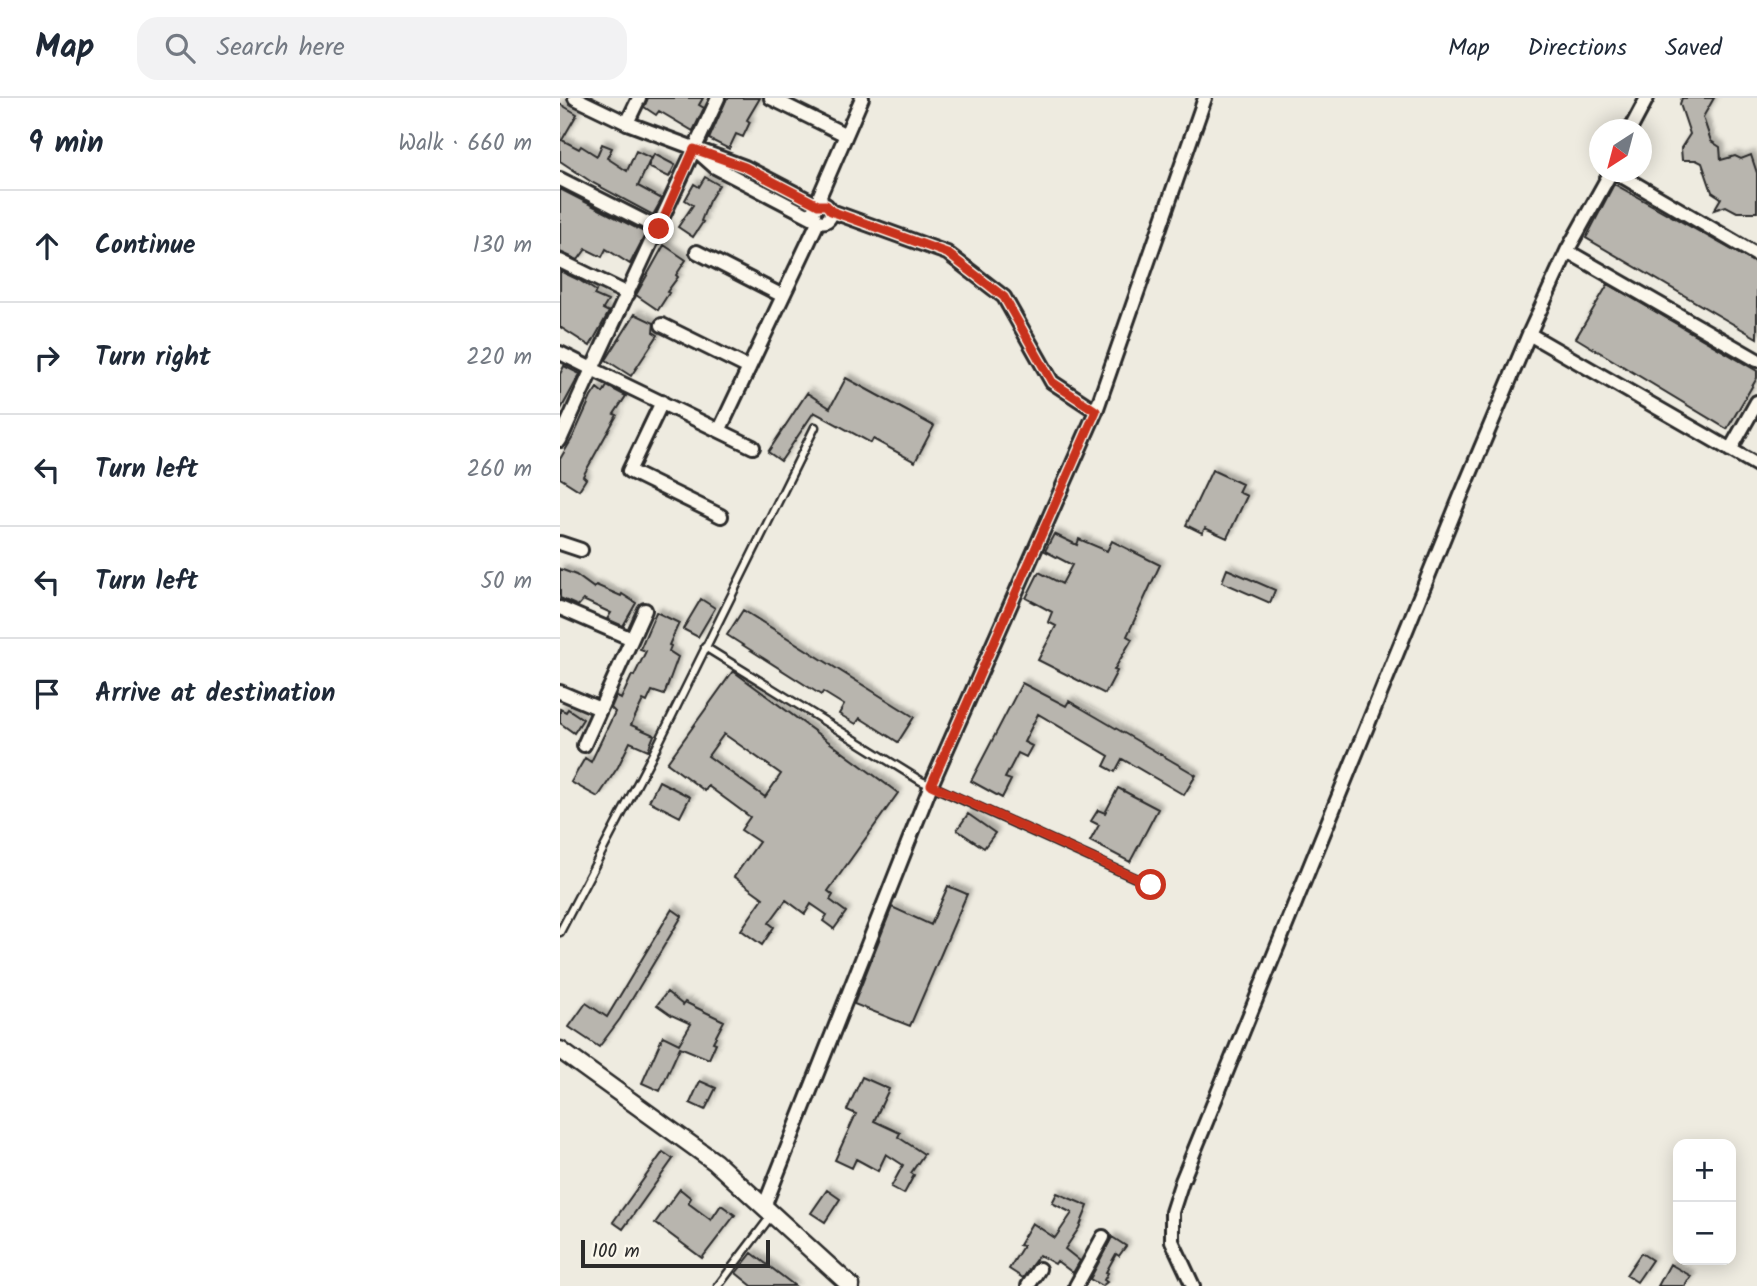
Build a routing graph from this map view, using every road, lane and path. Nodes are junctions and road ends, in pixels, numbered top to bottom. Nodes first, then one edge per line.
1 (575, 98) edge
2 (639, 98) edge
3 (718, 98) edge
4 (771, 98) edge
5 (862, 98) edge
6 (1205, 98) edge
7 (1647, 98) edge
8 (1636, 119) edge
9 (628, 123) junction
10 (846, 135) junction
11 (694, 149) junction
12 (560, 179) edge
13 (1607, 182) edge
14 (1630, 182) edge
15 (824, 207) junction
16 (817, 220) junction
17 (659, 229) junction
18 (1567, 251) junction
19 (697, 252) dead end
20 (1757, 255) edge
21 (560, 261) edge
22 (628, 294) junction
23 (783, 296) junction
24 (662, 325) dead end
25 (1529, 334) junction
26 (560, 353) edge
27 (1757, 359) edge
28 (749, 368) junction
29 (592, 369) junction
30 (662, 402) junction
31 (1757, 402) edge
32 (1096, 411) junction
33 (815, 427) dead end
34 (720, 429) junction
35 (560, 440) edge
36 (753, 446) dead end
37 (1730, 450) junction
38 (1757, 466) edge
39 (721, 516) dead end
40 (560, 543) edge
41 (581, 550) dead end
42 (560, 608) edge
43 (645, 610) dead end
44 (632, 639) junction
45 (705, 646) junction
46 (560, 692) edge
47 (600, 709) junction
48 (584, 745) dead end
49 (931, 785) junction
50 (1151, 885) dead end
51 (560, 932) edge
52 (560, 1050) edge
53 (768, 1211) junction
54 (1103, 1237) dead end
55 (1039, 1269) dead end
56 (718, 1286) edge
57 (851, 1286) edge
58 (1028, 1286) edge
59 (1076, 1286) edge
60 (1193, 1286) edge

1 - 9 street
2 - 9 street
3 - 11 street
4 - 10 street
5 - 10 street
6 - 32 street
7 - 8 street
9 - 11 street
10 - 15 street
11 - 15 street
11 - 16 street
11 - 17 street
12 - 17 street
13 - 18 street
14 - 20 street
15 - 16 street
15 - 32 street
16 - 23 street
17 - 22 street
18 - 25 street
18 - 27 street
19 - 23 street
21 - 22 street
22 - 29 street
23 - 28 street
24 - 28 street
25 - 37 street
25 - 60 street
26 - 29 street
28 - 34 street
29 - 30 street
29 - 35 street
30 - 34 street
30 - 39 street
31 - 37 street
32 - 49 street
33 - 45 lane
34 - 36 street
37 - 38 street
40 - 41 street
42 - 44 street
43 - 44 street
44 - 47 street
45 - 49 lane
45 - 51 lane
46 - 47 street
47 - 48 street
49 - 50 lane
49 - 53 street
52 - 53 main road
53 - 56 lane
53 - 57 main road
54 - 59 street
55 - 58 street

